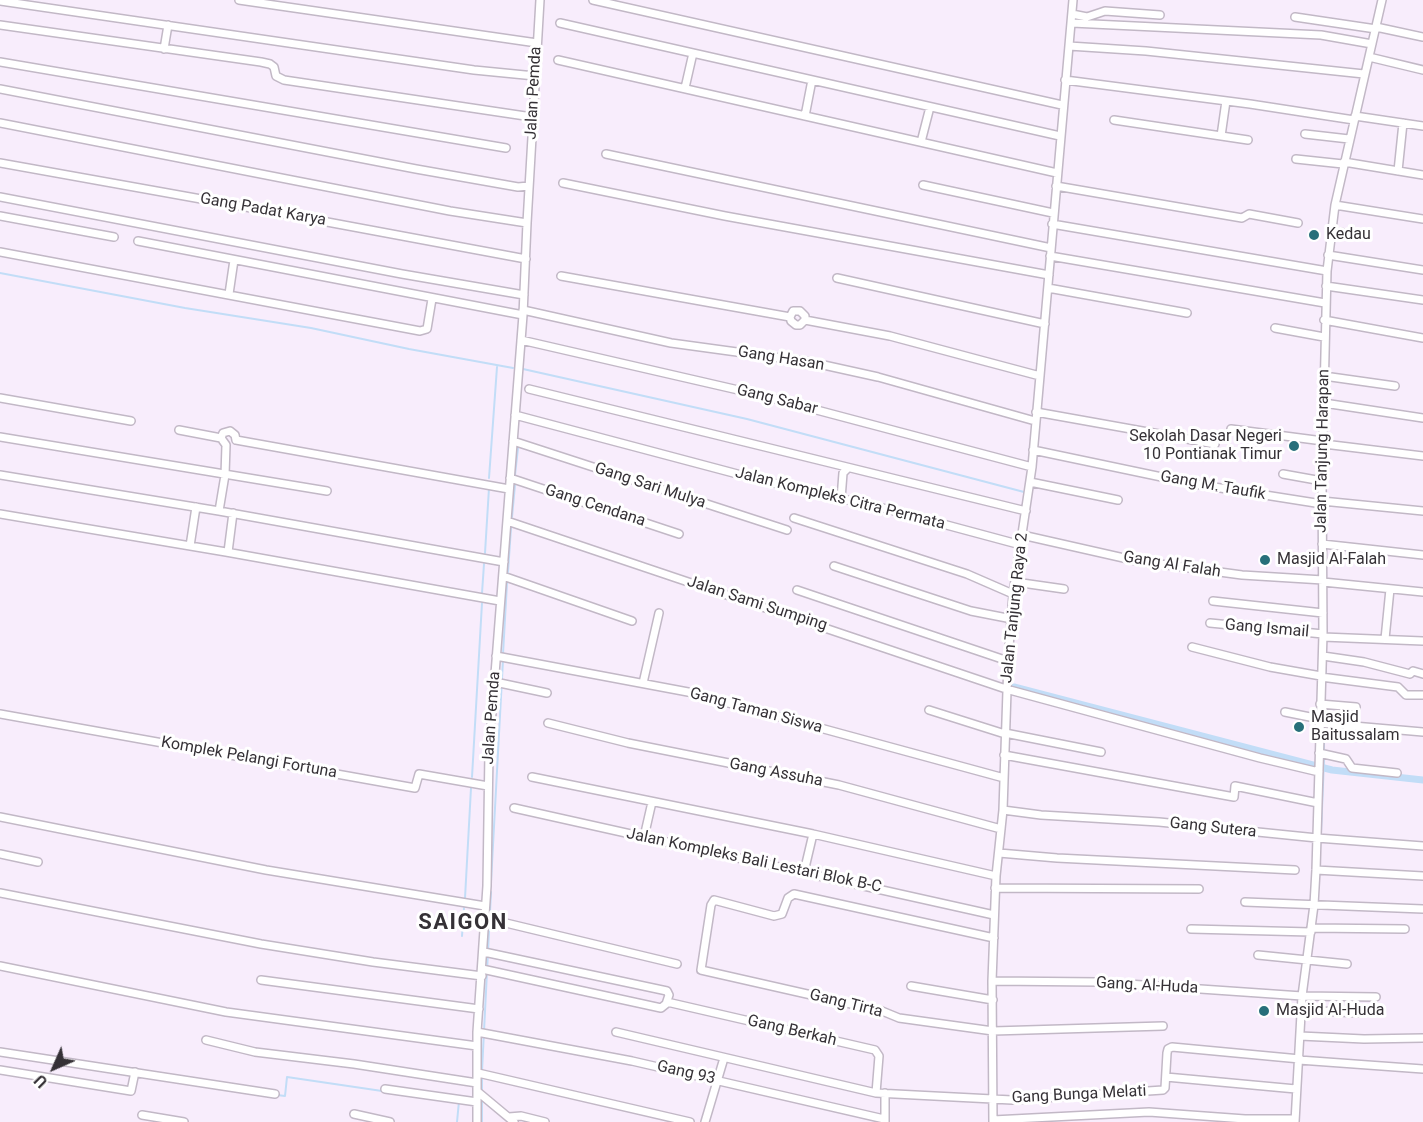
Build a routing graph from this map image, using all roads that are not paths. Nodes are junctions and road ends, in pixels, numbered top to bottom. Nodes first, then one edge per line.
1 (239, 0) edge
2 (540, 0) edge
3 (593, 0) edge
4 (1073, 0) edge
5 (1382, 0) edge
6 (0, 1) edge
7 (1072, 14) junction
8 (1160, 15) dead end
9 (1295, 17) dead end
10 (560, 23) dead end
11 (1072, 23) junction
12 (0, 25) edge
13 (168, 25) junction
14 (1376, 28) junction
15 (1423, 37) edge
16 (537, 44) junction
17 (1372, 44) junction
18 (1069, 46) junction
19 (164, 49) junction
20 (693, 53) junction
21 (1369, 57) junction
22 (558, 60) dead end
23 (0, 62) edge
24 (1423, 70) edge
25 (1364, 74) junction
26 (535, 76) junction
27 (812, 80) junction
28 (1065, 81) junction
29 (685, 88) junction
30 (0, 89) edge
31 (1226, 101) junction
32 (1062, 105) junction
33 (930, 107) junction
34 (804, 116) junction
35 (532, 117) junction
36 (1354, 118) junction
37 (1114, 120) dead end
38 (0, 123) edge
39 (1403, 123) junction
40 (1423, 126) edge
41 (1305, 134) dead end
42 (1060, 136) junction
43 (1221, 136) junction
44 (1349, 139) junction
45 (1248, 140) dead end
46 (921, 142) junction
47 (506, 148) dead end
48 (606, 154) dead end
49 (1296, 159) dead end
50 (0, 163) edge
51 (1343, 163) junction
52 (1398, 171) junction
53 (1057, 173) junction
54 (1423, 175) edge
55 (563, 183) dead end
56 (923, 185) dead end
57 (529, 186) junction
58 (1056, 186) junction
59 (0, 197) edge
60 (1335, 205) junction
61 (1053, 213) junction
62 (0, 216) edge
63 (1423, 219) edge
64 (526, 223) junction
65 (1298, 223) dead end
66 (1052, 224) junction
67 (1332, 231) junction
68 (1361, 236) dead end
69 (114, 237) dead end
70 (138, 242) dead end
71 (1051, 248) junction
72 (0, 252) edge
73 (1328, 255) junction
74 (1050, 256) junction
75 (526, 259) junction
76 (234, 260) junction
77 (1423, 270) edge
78 (1327, 271) junction
79 (1049, 275) junction
80 (561, 276) dead end
81 (837, 278) dead end
82 (1326, 286) junction
83 (1048, 288) junction
84 (229, 294) junction
85 (524, 295) junction
86 (432, 298) junction
87 (1423, 300) edge
88 (1325, 303) junction
89 (523, 312) junction
90 (1187, 313) dead end
91 (1324, 320) junction
92 (1045, 324) junction
93 (1275, 328) dead end
94 (1324, 337) junction
95 (1423, 338) edge
96 (521, 340) junction
97 (1040, 376) junction
98 (1324, 376) junction
99 (1395, 386) dead end
100 (529, 388) dead end
101 (0, 398) edge
102 (1324, 403) junction
103 (1036, 412) junction
104 (515, 415) junction
105 (1423, 418) edge
106 (131, 422) dead end
107 (1035, 422) junction
108 (1231, 429) dead end
109 (179, 430) dead end
110 (0, 437) edge
111 (221, 438) junction
112 (236, 440) junction
113 (513, 441) junction
114 (1324, 442) junction
115 (1215, 444) dead end
116 (226, 445) junction
117 (1033, 450) junction
118 (1423, 456) edge
119 (1032, 467) junction
120 (848, 468) junction
121 (1283, 474) dead end
122 (0, 475) edge
123 (225, 475) junction
124 (510, 478) junction
125 (1322, 481) junction
126 (1030, 482) junction
127 (508, 489) junction
128 (327, 492) dead end
129 (841, 499) junction
130 (1118, 500) dead end
131 (1322, 502) junction
132 (196, 507) junction
133 (219, 511) junction
134 (1026, 511) junction
135 (1423, 511) edge
136 (233, 513) junction
137 (0, 514) edge
138 (794, 518) dead end
139 (507, 521) junction
140 (787, 530) dead end
141 (679, 534) dead end
142 (1023, 535) junction
143 (1021, 544) junction
144 (1322, 544) junction
145 (190, 546) junction
146 (228, 552) junction
147 (1423, 555) edge
148 (504, 562) junction
149 (834, 566) dead end
150 (503, 576) junction
151 (1323, 581) junction
152 (1015, 582) junction
153 (1390, 589) junction
154 (797, 590) dead end
155 (1064, 590) dead end
156 (1423, 592) edge
157 (1013, 594) junction
158 (500, 601) junction
159 (1213, 601) dead end
160 (659, 613) dead end
161 (1323, 613) junction
162 (1012, 619) junction
163 (632, 621) dead end
164 (1210, 623) dead end
165 (1323, 635) junction
166 (1385, 639) junction
167 (1423, 641) edge
168 (1192, 647) dead end
169 (1323, 656) junction
170 (502, 657) junction
171 (1008, 661) junction
172 (1423, 674) edge
173 (1321, 676) junction
174 (495, 682) junction
175 (643, 683) junction
176 (1006, 689) junction
177 (547, 693) dead end
178 (1423, 695) edge
179 (1320, 704) junction
180 (1356, 707) dead end
181 (929, 710) dead end
182 (1285, 711) dead end
183 (0, 714) edge
184 (1319, 721) junction
185 (548, 723) dead end
186 (1423, 732) edge
187 (1005, 733) junction
188 (1101, 752) dead end
189 (1319, 754) junction
190 (1004, 755) junction
191 (1319, 771) junction
192 (1397, 773) dead end
193 (532, 777) dead end
194 (1004, 778) junction
195 (488, 786) junction
196 (652, 802) junction
197 (1318, 803) junction
198 (514, 808) dead end
199 (1003, 810) junction
200 (0, 817) edge
201 (1001, 829) junction
202 (813, 834) junction
203 (644, 837) junction
204 (1317, 838) junction
205 (1423, 846) edge
206 (999, 853) junction
207 (0, 854) edge
208 (38, 862) dead end
209 (1295, 870) dead end
210 (1316, 870) junction
211 (804, 872) junction
212 (996, 876) junction
213 (1423, 876) edge
214 (996, 888) junction
215 (1199, 889) dead end
216 (0, 893) edge
217 (1245, 902) dead end
218 (1314, 905) junction
219 (485, 906) junction
220 (1419, 909) edge
221 (994, 915) junction
222 (487, 918) junction
223 (1191, 929) dead end
224 (1405, 929) dead end
225 (1311, 930) junction
226 (994, 938) junction
227 (486, 953) junction
228 (1258, 955) dead end
229 (1307, 958) junction
230 (677, 964) dead end
231 (1347, 964) dead end
232 (0, 966) edge
233 (484, 972) junction
234 (261, 980) dead end
235 (992, 981) junction
236 (911, 986) dead end
237 (1302, 996) junction
238 (1377, 997) dead end
239 (993, 1000) junction
240 (667, 1002) junction
241 (479, 1009) junction
242 (1302, 1010) junction
243 (1357, 1013) dead end
244 (1163, 1026) dead end
245 (993, 1031) junction
246 (616, 1032) dead end
247 (482, 1033) junction
248 (1300, 1036) junction
249 (1423, 1038) edge
250 (206, 1040) dead end
251 (477, 1047) junction
252 (0, 1052) edge
253 (724, 1058) junction
254 (1300, 1059) junction
255 (1423, 1069) edge
256 (0, 1070) edge
257 (135, 1072) junction
258 (481, 1073) junction
259 (1166, 1077) junction
260 (718, 1081) junction
261 (477, 1083) junction
262 (385, 1089) dead end
263 (1296, 1089) junction
264 (876, 1093) junction
265 (885, 1093) junction
266 (275, 1094) dead end
267 (481, 1095) junction
268 (994, 1098) junction
269 (477, 1102) junction
270 (354, 1114) dead end
271 (142, 1115) dead end
272 (512, 1120) edge
273 (885, 1120) edge
274 (1295, 1120) edge
275 (993, 1121) edge
276 (184, 1122) edge
277 (390, 1122) edge
278 (477, 1122) edge
279 (545, 1122) edge
280 (690, 1122) edge
281 (705, 1122) edge

1 - 16 street
2 - 16 street, Jalan Pemda
3 - 32 street
4 - 7 street, Jalan Tanjung Raya 2
5 - 14 street, Jalan Tanjung Harapan
6 - 13 street
7 - 8 street
7 - 11 street, Jalan Tanjung Raya 2
9 - 14 street
10 - 20 street
11 - 17 street
11 - 18 street, Jalan Tanjung Raya 2
12 - 19 street
13 - 19 street
13 - 26 street
14 - 15 street
14 - 17 street, Jalan Tanjung Harapan
16 - 26 street, Jalan Pemda
17 - 21 street, Jalan Tanjung Harapan
18 - 25 street
18 - 28 street, Jalan Tanjung Raya 2
19 - 35 street
20 - 27 street
20 - 29 street
21 - 24 street
21 - 25 street, Jalan Tanjung Harapan
22 - 29 street
23 - 47 street
25 - 36 street, Jalan Tanjung Harapan
26 - 35 street, Jalan Pemda
27 - 33 street
27 - 34 street
28 - 31 street
28 - 32 street, Jalan Tanjung Raya 2
29 - 34 street
30 - 57 street
31 - 36 street
31 - 43 street
32 - 42 street, Jalan Tanjung Raya 2
33 - 42 street
33 - 46 street
34 - 46 street
35 - 57 street, Jalan Pemda
36 - 39 street
36 - 44 street, Jalan Tanjung Harapan
37 - 43 street
38 - 64 street
39 - 40 street
39 - 52 street
41 - 44 street
42 - 53 street, Jalan Tanjung Raya 2
43 - 45 street
44 - 51 street, Jalan Tanjung Harapan
46 - 53 street
48 - 71 street
49 - 51 street
50 - 75 street, Gang Padat Karya
51 - 52 street
51 - 60 street, Jalan Tanjung Harapan
52 - 54 street
53 - 58 street, Jalan Tanjung Raya 2
55 - 79 street
56 - 61 street
57 - 64 street, Jalan Pemda
58 - 61 street, Jalan Tanjung Raya 2
58 - 65 street
59 - 85 street
60 - 63 street
60 - 67 street, Jalan Tanjung Harapan
61 - 66 street, Jalan Tanjung Raya 2
62 - 69 street
64 - 75 street, Jalan Pemda
66 - 71 street, Jalan Tanjung Raya 2
66 - 78 street
67 - 68 street
67 - 73 street, Jalan Tanjung Harapan
70 - 76 street, Gang Hasan
71 - 74 street, Jalan Tanjung Raya 2
72 - 84 street
73 - 77 street
73 - 78 street, Jalan Tanjung Harapan
74 - 79 street, Jalan Tanjung Raya 2
74 - 88 street
75 - 85 street, Jalan Pemda
76 - 84 street
76 - 86 street, Gang Hasan
78 - 82 street, Jalan Tanjung Harapan
79 - 83 street, Jalan Tanjung Raya 2
80 - 97 street
81 - 92 street
82 - 87 street
82 - 88 street, Jalan Tanjung Harapan
83 - 90 street
83 - 92 street, Jalan Tanjung Raya 2
84 - 86 street
85 - 89 street, Jalan Pemda
86 - 89 street, Gang Hasan
88 - 91 street, Jalan Tanjung Harapan
89 - 96 street, Jalan Pemda
89 - 107 street, Gang Hasan
91 - 94 street, Jalan Tanjung Harapan
91 - 95 street
92 - 97 street, Jalan Tanjung Raya 2
93 - 94 street
94 - 98 street, Jalan Tanjung Harapan
96 - 104 street, Jalan Pemda
96 - 119 street, Gang Sabar
97 - 103 street, Jalan Tanjung Raya 2
98 - 99 street
98 - 102 street, Jalan Tanjung Harapan
100 - 120 street
101 - 106 street
102 - 105 street
102 - 114 street, Jalan Tanjung Harapan
103 - 107 street, Jalan Tanjung Raya 2
103 - 115 street
104 - 113 street, Jalan Pemda
104 - 129 street, Jalan Kompleks Citra Permata
107 - 117 street, Jalan Tanjung Raya 2
108 - 114 street
109 - 111 street
110 - 123 street
111 - 112 street
111 - 116 street
112 - 116 street
112 - 127 street
113 - 124 street, Jalan Pemda
113 - 140 street, Gang Sari Mulya
114 - 118 street
114 - 125 street, Jalan Tanjung Harapan
116 - 123 street
117 - 119 street, Jalan Tanjung Raya 2
117 - 131 street, Gang M. Taufik
119 - 126 street, Jalan Tanjung Raya 2
120 - 129 street
120 - 134 street
121 - 125 street
122 - 132 street
123 - 128 street
123 - 133 street
124 - 127 street, Jalan Pemda
124 - 141 street, Gang Cendana
125 - 131 street, Jalan Tanjung Harapan
126 - 130 street
126 - 134 street, Jalan Tanjung Raya 2
127 - 139 street, Jalan Pemda
129 - 143 street, Jalan Kompleks Citra Permata
131 - 135 street, Gang M. Taufik
131 - 144 street, Jalan Tanjung Harapan
132 - 133 street
132 - 145 street
133 - 136 street
134 - 142 street, Jalan Tanjung Raya 2
136 - 146 street
136 - 148 street
137 - 145 street
138 - 157 street
139 - 148 street, Jalan Pemda
139 - 176 street, Jalan Sami Sumping
142 - 143 street, Jalan Tanjung Raya 2
142 - 151 street, Gang Al Falah
143 - 152 street, Jalan Tanjung Raya 2
144 - 147 street
144 - 151 street, Jalan Tanjung Harapan
145 - 146 street
146 - 158 street
148 - 150 street, Jalan Pemda
149 - 162 street
150 - 158 street, Jalan Pemda
150 - 163 street
151 - 153 street, Gang Al Falah
151 - 161 street, Jalan Tanjung Harapan
152 - 155 street
152 - 157 street, Jalan Tanjung Raya 2
153 - 156 street, Gang Al Falah
153 - 166 street
154 - 171 street
157 - 162 street, Jalan Tanjung Raya 2
158 - 170 street, Jalan Pemda
159 - 161 street
160 - 175 street
161 - 165 street, Jalan Tanjung Harapan
162 - 171 street, Jalan Tanjung Raya 2
164 - 165 street, Gang Ismail
165 - 166 street, Gang Ismail
165 - 169 street, Jalan Tanjung Harapan
166 - 167 street, Gang Ismail
168 - 173 street
169 - 172 street
169 - 173 street, Jalan Tanjung Harapan
170 - 174 street, Jalan Pemda
170 - 175 street, Gang Taman Siswa
171 - 176 street, Jalan Tanjung Raya 2
173 - 178 street
173 - 179 street, Jalan Tanjung Harapan
174 - 177 street
174 - 195 street, Jalan Pemda
175 - 194 street, Gang Taman Siswa
176 - 187 street, Jalan Tanjung Raya 2
176 - 191 street, Jalan Sami Sumping
179 - 180 street
179 - 184 street, Jalan Tanjung Harapan
181 - 187 street
182 - 184 street
183 - 195 street, Komplek Pelangi Fortuna
184 - 186 street
184 - 189 street, Jalan Tanjung Harapan
185 - 201 street, Gang Assuha
187 - 188 street
187 - 190 street, Jalan Tanjung Raya 2
189 - 191 street, Jalan Tanjung Harapan
189 - 192 street
190 - 194 street, Jalan Tanjung Raya 2
190 - 197 street
191 - 197 street, Jalan Tanjung Harapan
193 - 196 street
194 - 199 street, Jalan Tanjung Raya 2
195 - 219 street, Jalan Pemda
196 - 202 street
196 - 203 street
197 - 204 street, Jalan Tanjung Harapan
198 - 203 street, Jalan Kompleks Bali Lestari Blok B-C
199 - 201 street, Jalan Tanjung Raya 2
199 - 204 street, Gang Sutera
200 - 219 street
201 - 206 street, Jalan Tanjung Raya 2
202 - 211 street
202 - 212 street
203 - 211 street, Jalan Kompleks Bali Lestari Blok B-C
204 - 205 street, Gang Sutera
204 - 210 street, Jalan Tanjung Harapan
206 - 209 street
206 - 212 street, Jalan Tanjung Raya 2
207 - 208 street
210 - 213 street
210 - 218 street, Jalan Tanjung Harapan
211 - 221 street, Jalan Kompleks Bali Lestari Blok B-C
212 - 214 street, Jalan Tanjung Raya 2
214 - 215 street
214 - 221 street, Jalan Tanjung Raya 2
216 - 233 street
217 - 218 street
218 - 220 street
218 - 225 street, Jalan Tanjung Harapan
219 - 222 street, Jalan Pemda
221 - 226 street, Jalan Tanjung Raya 2
222 - 227 street, Jalan Pemda
222 - 230 street
223 - 225 street
224 - 225 street
225 - 229 street, Jalan Tanjung Harapan
226 - 235 street, Jalan Tanjung Raya 2
226 - 245 street, Gang Tirta
227 - 233 street, Jalan Pemda
227 - 240 street, Gang Berkah
228 - 229 street
229 - 231 street
229 - 237 street, Jalan Tanjung Harapan
232 - 251 street
233 - 240 street, Gang Berkah
233 - 241 street, Jalan Pemda
234 - 241 street
235 - 237 street, Gang. Al-Huda
235 - 239 street, Jalan Tanjung Raya 2
236 - 239 street
237 - 238 street, Gang. Al-Huda
237 - 242 street, Jalan Tanjung Harapan
239 - 245 street, Jalan Tanjung Raya 2
240 - 264 street, Gang Berkah
241 - 247 street, Jalan Pemda
242 - 243 street
242 - 248 street, Jalan Tanjung Harapan
244 - 245 street, Gang Tirta
245 - 268 street, Jalan Tanjung Raya 2
246 - 253 street
247 - 251 street, Jalan Pemda
247 - 260 street, Gang 93
248 - 249 street
248 - 254 street, Jalan Tanjung Harapan
250 - 261 street
251 - 258 street, Jalan Pemda
252 - 257 street
253 - 260 street
253 - 264 street
254 - 255 street
254 - 259 street
254 - 263 street, Jalan Tanjung Harapan
256 - 257 street
257 - 266 street
258 - 261 street, Jalan Pemda
258 - 280 street
259 - 263 street, Gang Bunga Melati
259 - 268 street, Gang Bunga Melati
260 - 273 street, Gang 93
260 - 281 street
261 - 267 street, Jalan Pemda
262 - 269 street
263 - 274 street, Jalan Tanjung Harapan
264 - 265 street
265 - 268 street
265 - 273 street
267 - 269 street, Jalan Pemda
267 - 272 street
268 - 275 street, Jalan Tanjung Raya 2
269 - 278 street, Jalan Pemda
270 - 277 street
271 - 276 street
272 - 279 street
274 - 275 street

